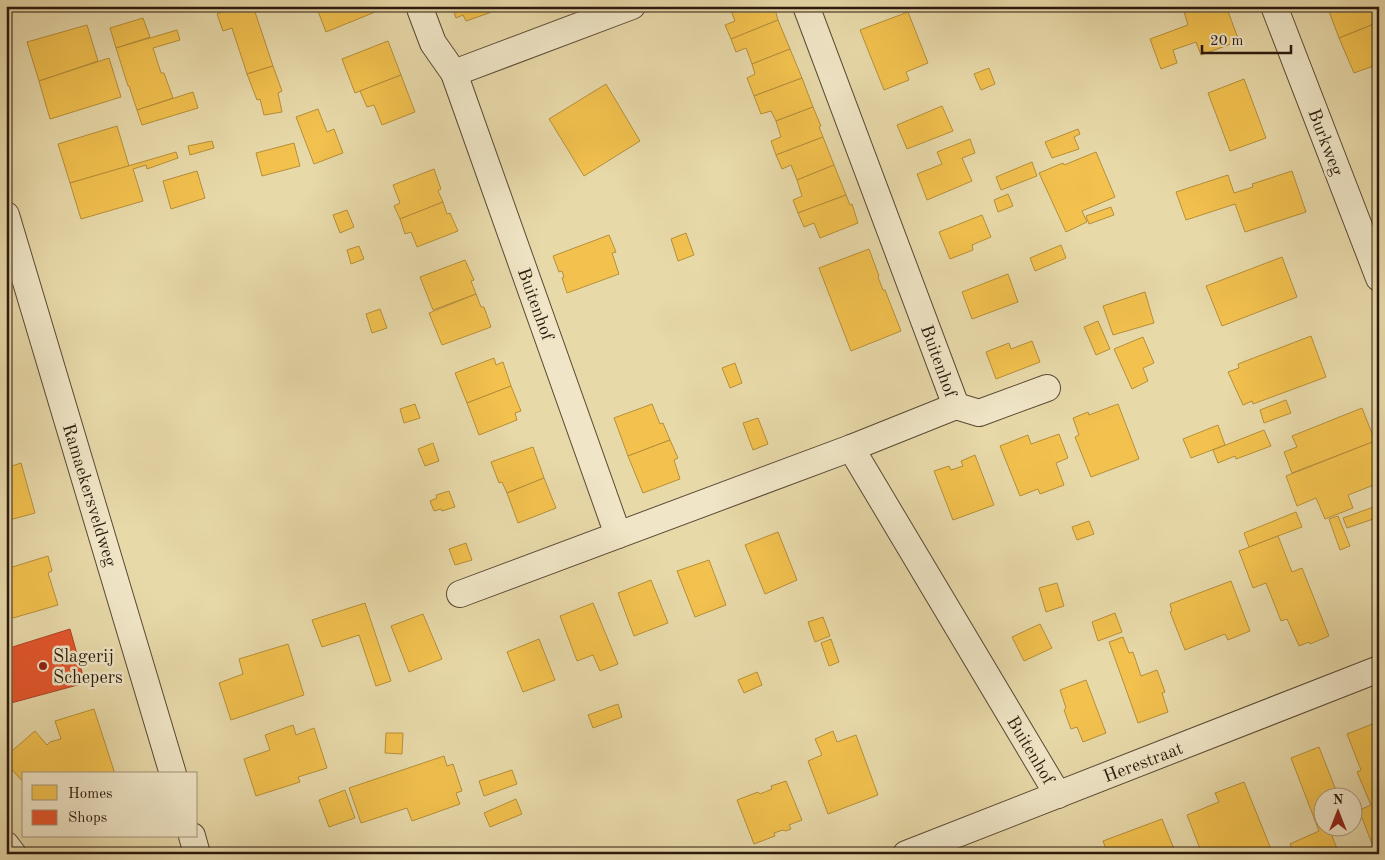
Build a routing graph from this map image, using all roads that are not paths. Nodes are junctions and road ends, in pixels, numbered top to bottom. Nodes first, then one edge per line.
1 (419, 6) edge
2 (632, 6) edge
3 (806, 6) edge
4 (1274, 6) edge
5 (454, 73) junction
6 (6, 215) edge
7 (1379, 278) edge
8 (1046, 388) dead end
9 (956, 406) junction
10 (851, 448) junction
11 (618, 535) junction
12 (460, 594) dead end
13 (1379, 670) edge
14 (172, 772) edge
15 (1058, 795) junction
16 (6, 845) edge
17 (13, 854) edge
18 (906, 854) edge

1 - 5 street, Buitenhof
2 - 5 street
3 - 9 street, Buitenhof
4 - 7 street, Burkweg
5 - 11 street, Buitenhof
6 - 14 street, Ramaekersveldweg
8 - 9 street, Buitenhof
9 - 10 street, Buitenhof
10 - 11 street, Buitenhof
10 - 15 street, Buitenhof
11 - 12 street, Buitenhof
13 - 15 street, Herestraat
15 - 18 street, Herestraat
16 - 17 street

